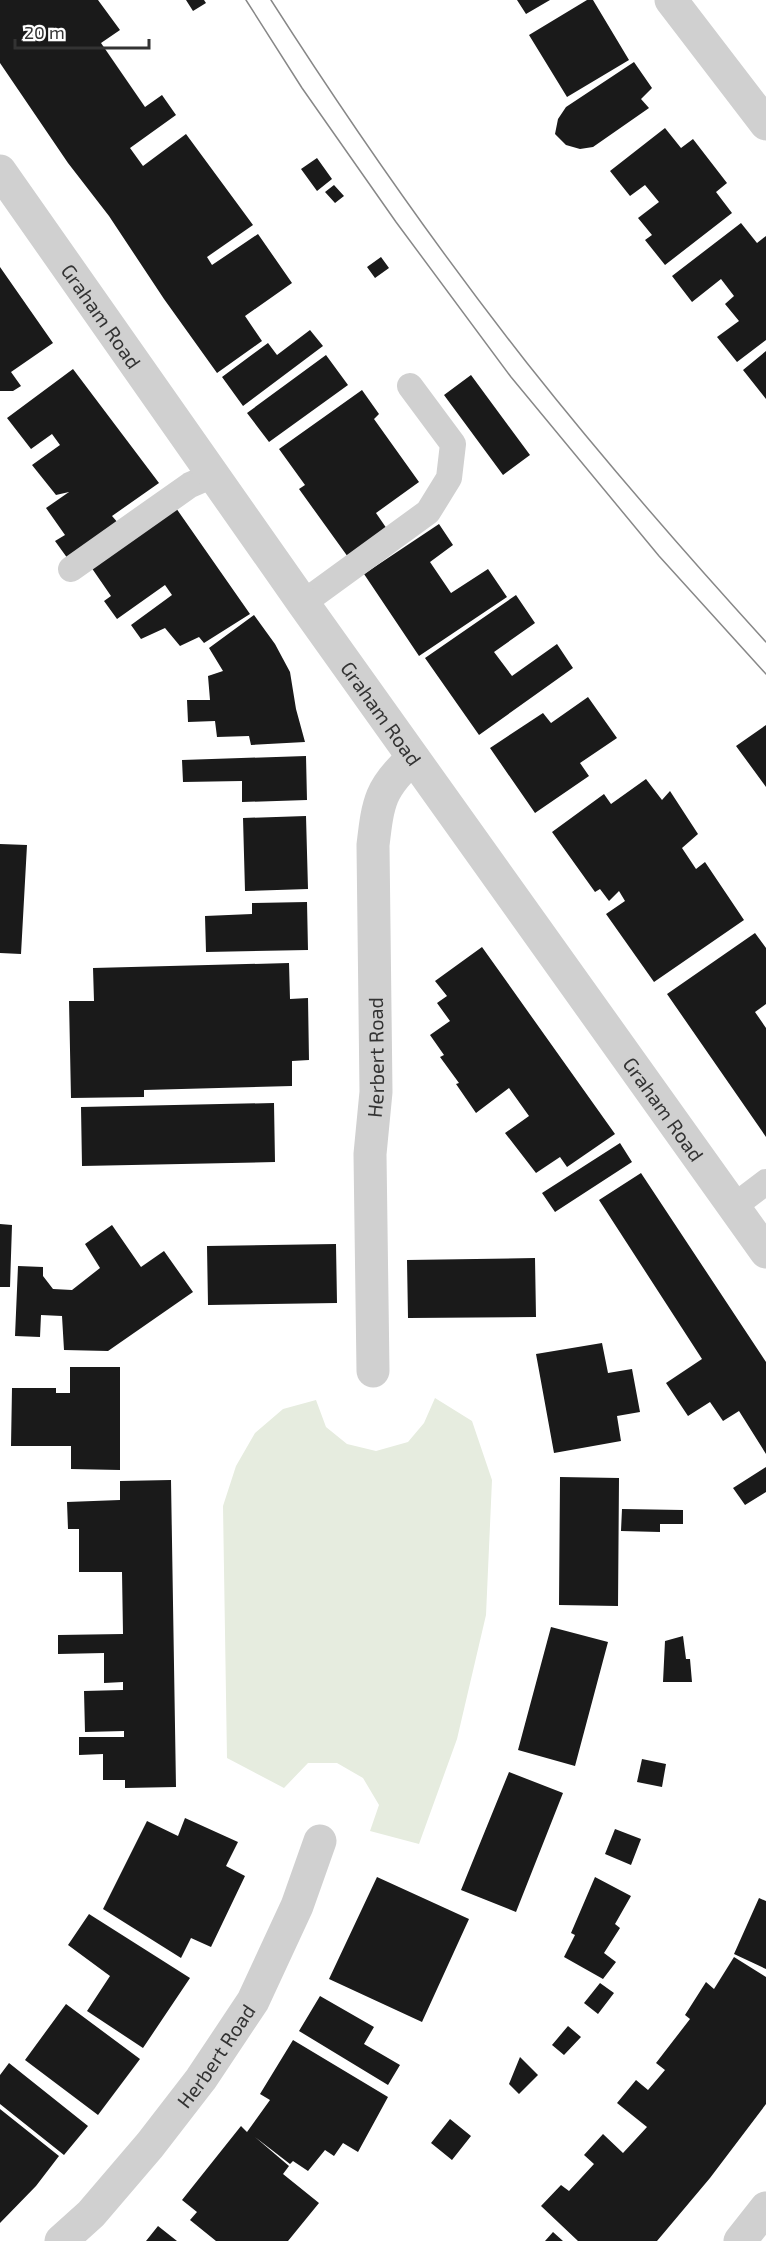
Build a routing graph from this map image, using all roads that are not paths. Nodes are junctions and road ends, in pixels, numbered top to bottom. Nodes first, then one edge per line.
1 (671, 0) edge
2 (766, 124) edge
3 (0, 171) edge
4 (410, 386) dead end
5 (213, 475) junction
6 (71, 569) dead end
7 (303, 603) junction
8 (413, 758) junction
9 (766, 1182) edge
10 (733, 1207) junction
11 (766, 1252) edge
12 (373, 1371) dead end
13 (320, 1841) dead end
14 (766, 2208) edge
15 (62, 2241) edge
16 (740, 2241) edge

1 - 2 street
3 - 5 street, Graham Road
4 - 7 lane
5 - 6 lane
5 - 7 street, Graham Road
7 - 8 street, Graham Road
8 - 10 street, Graham Road
8 - 12 street, Herbert Road
9 - 10 lane
10 - 11 street, Graham Road
13 - 15 street, Herbert Road
14 - 16 street

